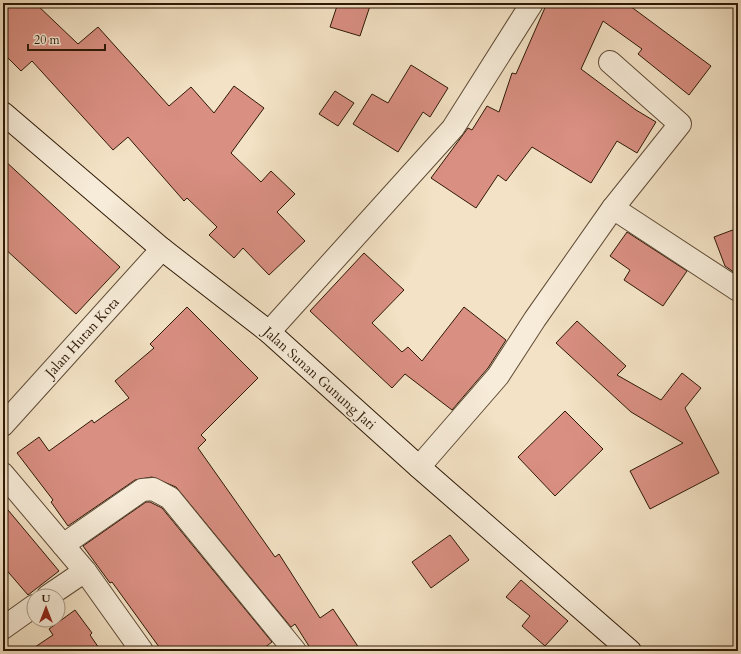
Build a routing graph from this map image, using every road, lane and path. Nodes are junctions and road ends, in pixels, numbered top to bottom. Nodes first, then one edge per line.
1 (532, 3) edge
2 (610, 62) dead end
3 (3, 113) edge
4 (613, 208) junction
5 (162, 249) junction
6 (738, 290) edge
7 (269, 332) junction
8 (3, 424) edge
9 (419, 467) junction
10 (3, 474) edge
11 (63, 545) junction
12 (85, 571) junction
13 (60, 588) edge
14 (26, 612) edge
15 (3, 628) edge
16 (142, 651) edge
17 (295, 651) edge
18 (630, 651) edge

1 - 7 street
2 - 4 street
3 - 5 street, Jalan Sunan Gunung Jati
4 - 6 street
4 - 9 street
5 - 7 street, Jalan Sunan Gunung Jati
5 - 8 street, Jalan Hutan Kota
7 - 9 street, Jalan Sunan Gunung Jati
9 - 18 street, Jalan Sunan Gunung Jati
10 - 11 street
11 - 12 street
11 - 17 street
12 - 13 street
12 - 16 street
14 - 15 street

